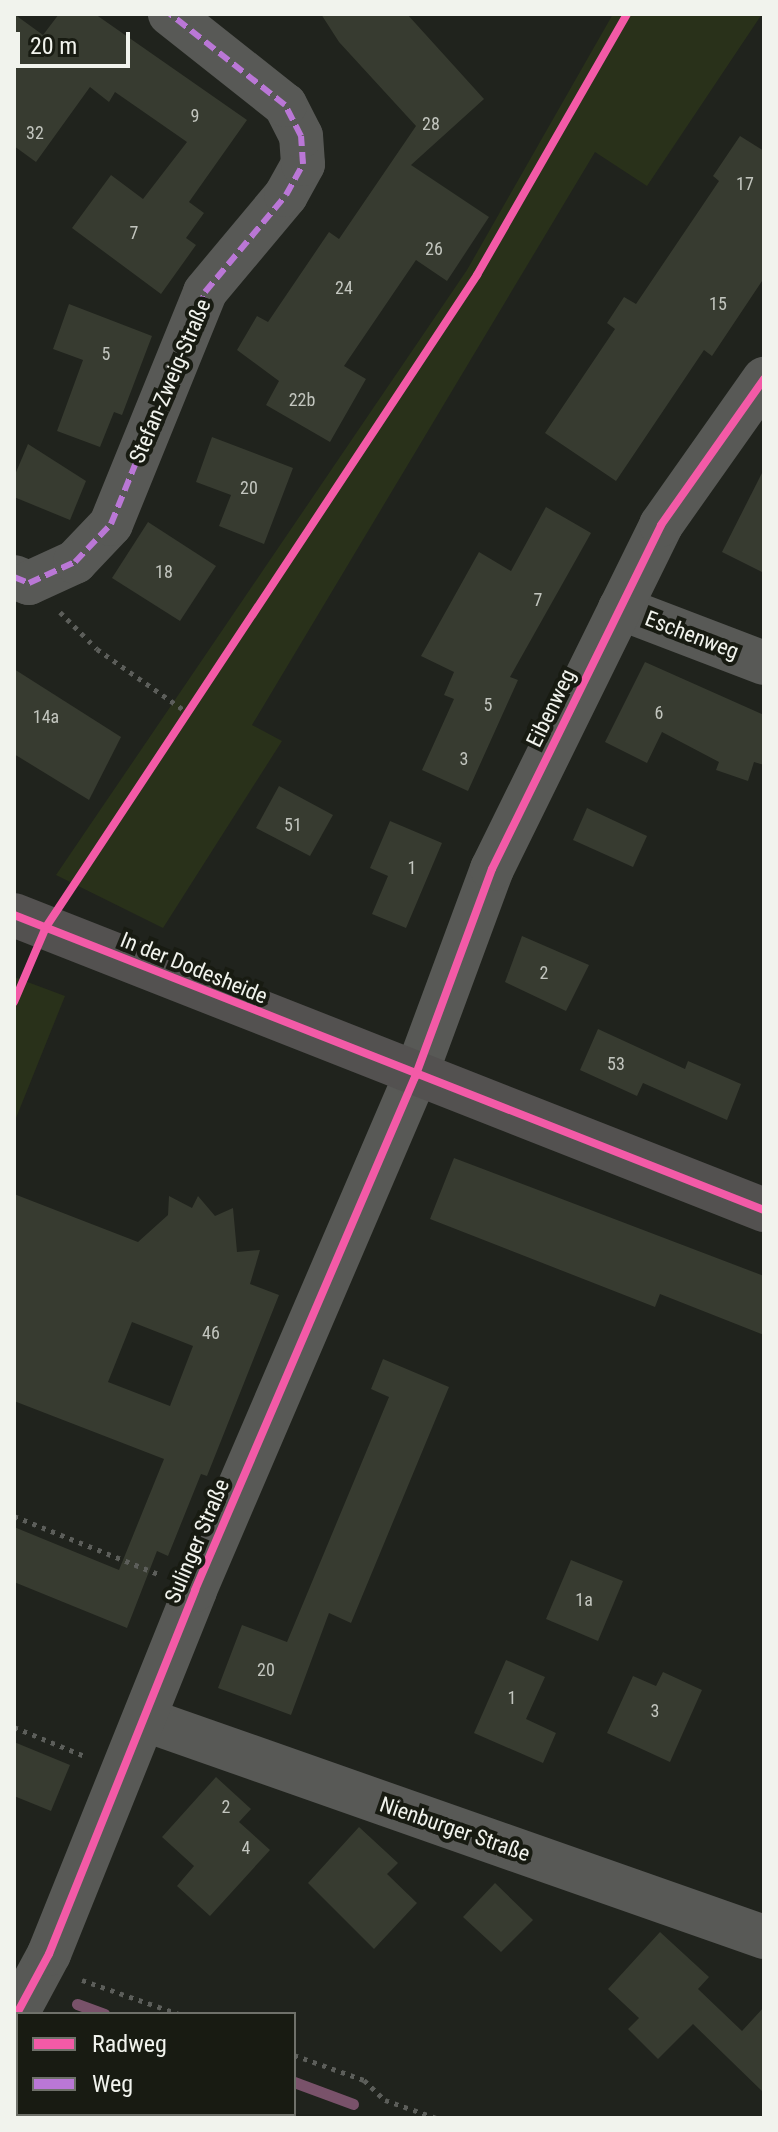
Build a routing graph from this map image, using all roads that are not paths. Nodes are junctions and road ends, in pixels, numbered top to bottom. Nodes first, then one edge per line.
1 (170, 14) edge
2 (764, 379) edge
3 (22, 580) edge
4 (620, 608) junction
5 (764, 663) edge
6 (14, 915) edge
7 (415, 1077) junction
8 (764, 1210) edge
9 (146, 1720) junction
10 (764, 1937) edge
11 (18, 2012) edge

1 - 3 street, Stefan-Zweig-Straße
2 - 4 street, Eibenweg
4 - 5 street, Eschenweg
4 - 7 street, Eibenweg
6 - 7 street, In der Dodesheide
7 - 8 street, In der Dodesheide
7 - 9 street, Sulinger Straße
9 - 10 street, Nienburger Straße
9 - 11 street, Sulinger Straße

